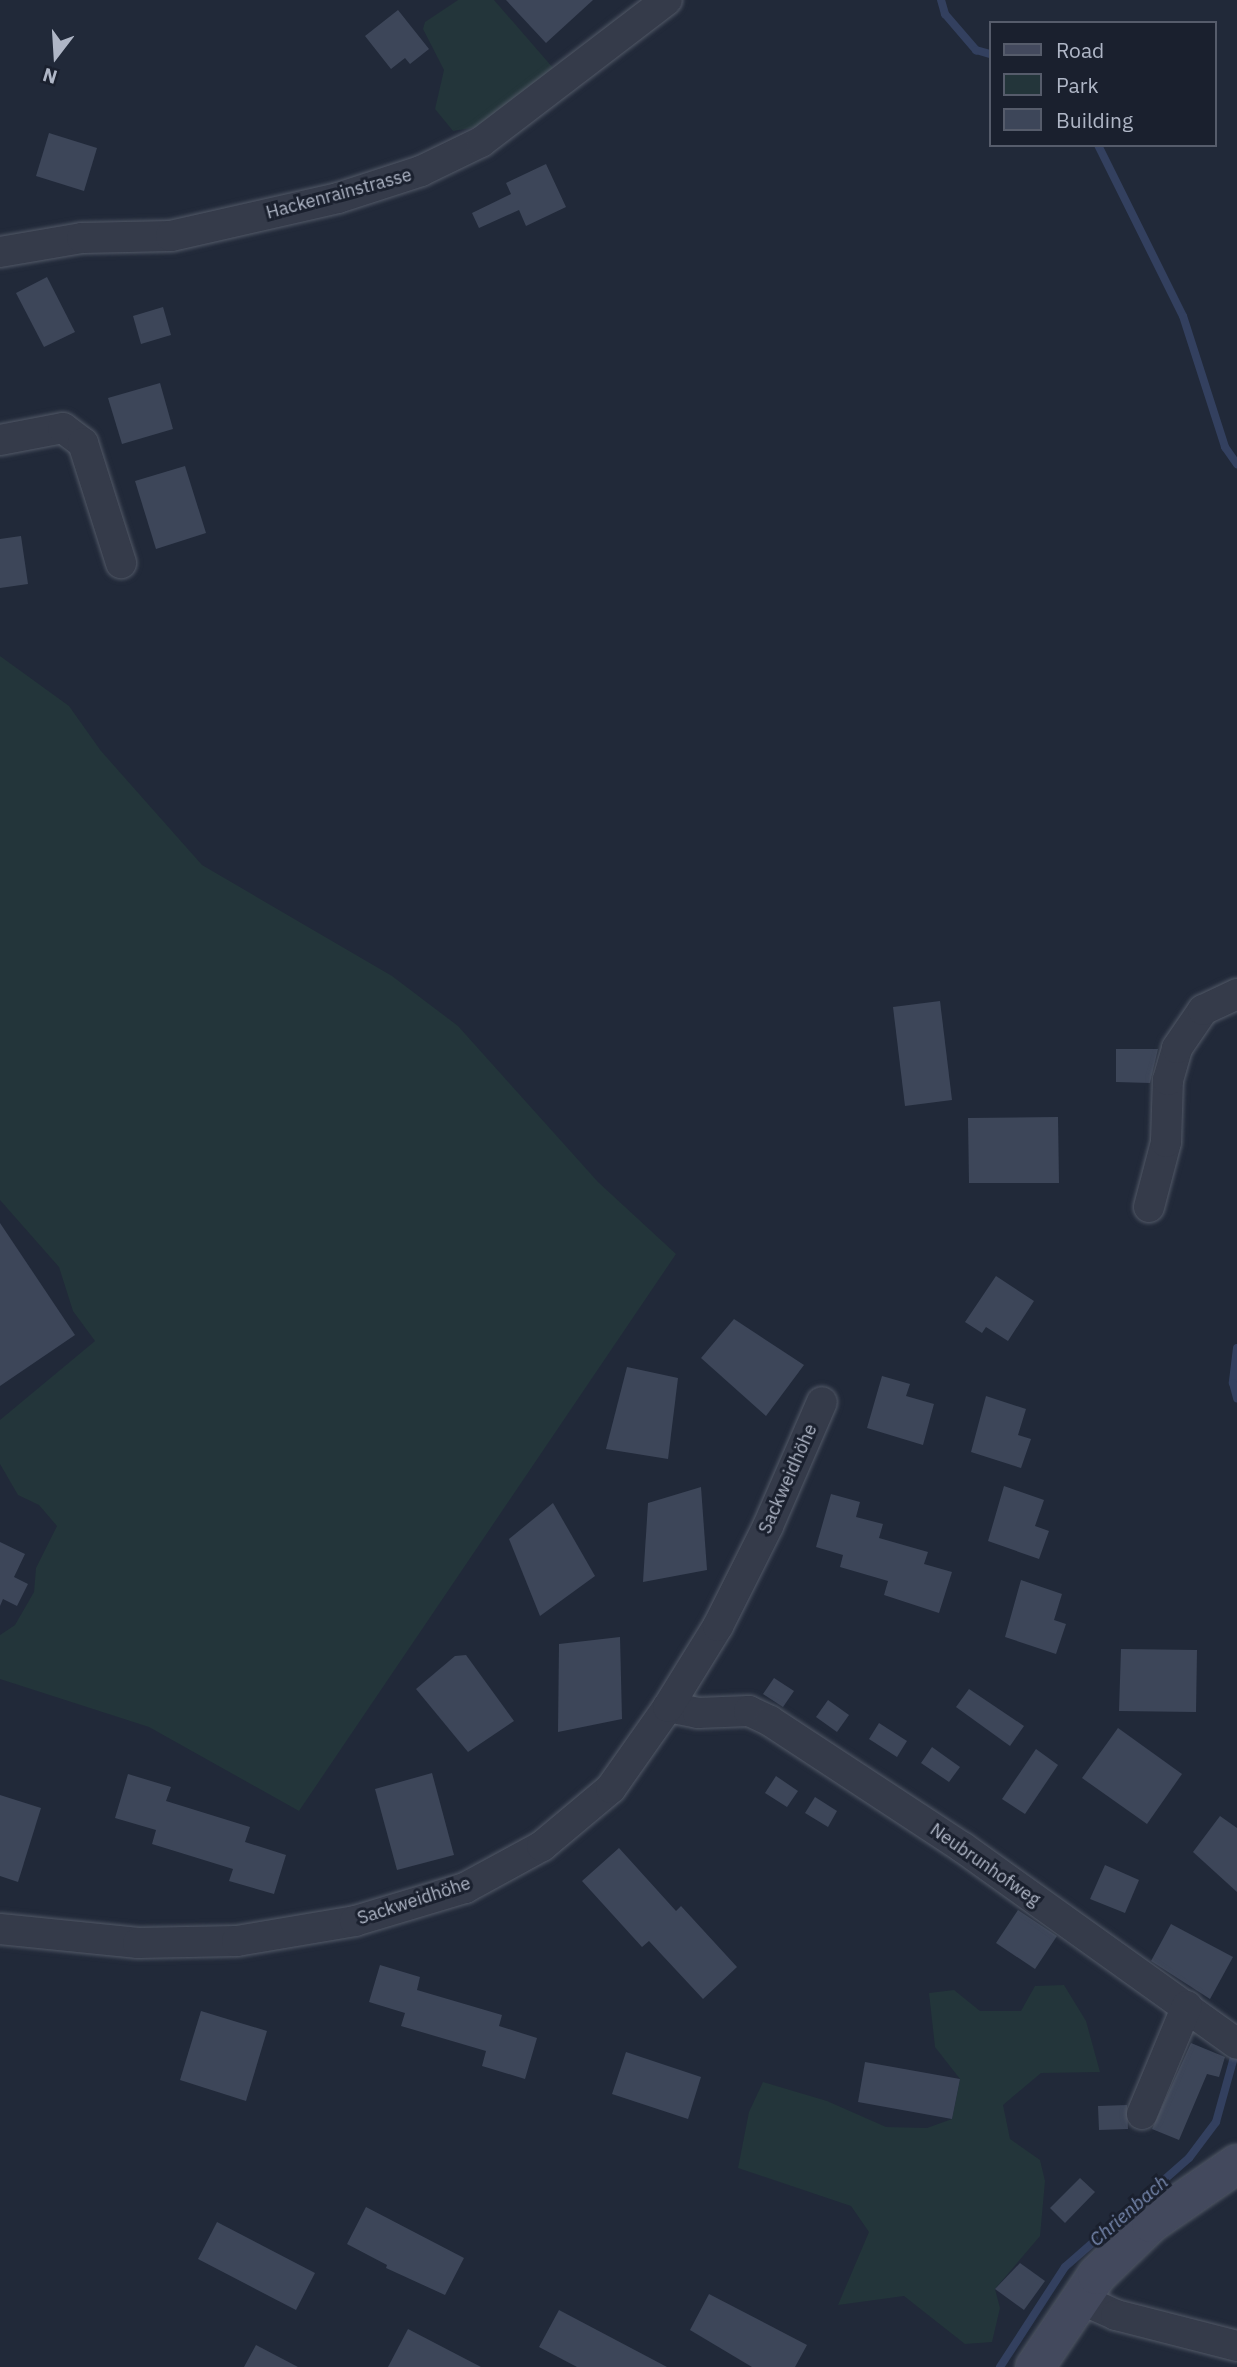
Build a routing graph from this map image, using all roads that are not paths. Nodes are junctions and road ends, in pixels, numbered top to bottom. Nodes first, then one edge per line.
1 (667, 0) edge
2 (0, 252) edge
3 (0, 440) edge
4 (121, 563) dead end
5 (1237, 994) edge
6 (1149, 1207) dead end
7 (822, 1402) dead end
8 (668, 1707) junction
9 (0, 1929) edge
10 (1187, 2006) junction
11 (1232, 2041) edge
12 (1142, 2113) dead end
13 (1237, 2164) edge
14 (1078, 2298) junction
15 (1237, 2346) edge
16 (1035, 2367) edge

1 - 2 street, Hackenrainstrasse
3 - 4 street
5 - 6 street
7 - 8 street, Sackweidhöhe
8 - 9 street, Sackweidhöhe
8 - 10 street, Neubrunhofweg
10 - 11 street, Neubrunhofweg
10 - 12 street
13 - 14 street
14 - 15 street
14 - 16 street

